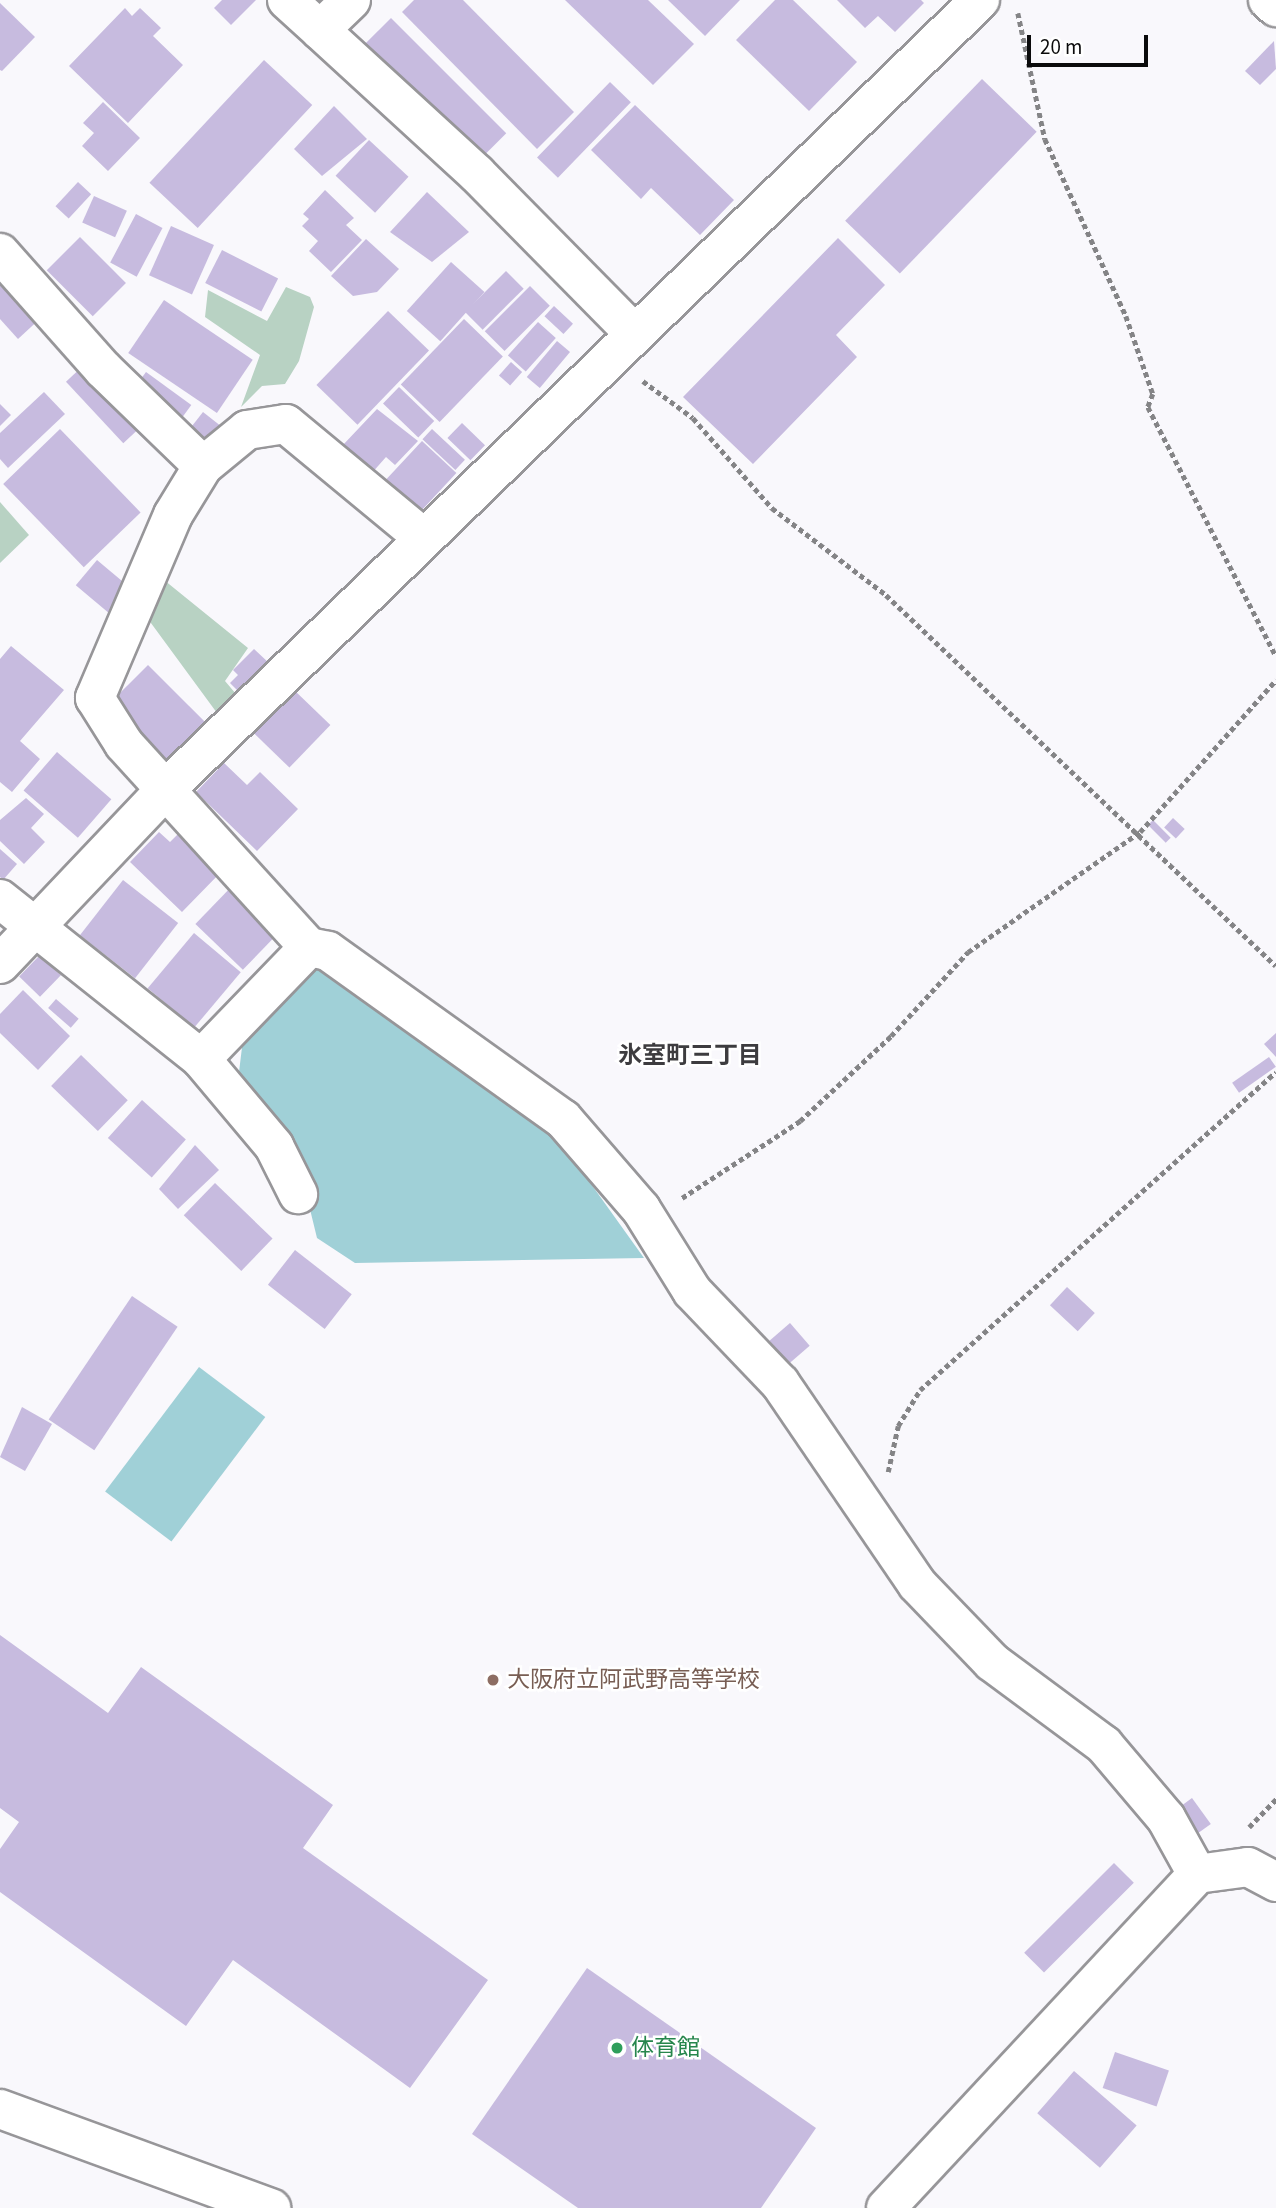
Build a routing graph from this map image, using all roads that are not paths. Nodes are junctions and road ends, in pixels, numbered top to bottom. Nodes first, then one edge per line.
1 (287, 0) edge
2 (351, 0) edge
3 (1268, 0) edge
4 (969, 4) edge
5 (1276, 7) edge
6 (320, 30) junction
7 (0, 253) edge
8 (623, 345) junction
9 (203, 466) junction
10 (424, 538) junction
11 (165, 790) junction
12 (0, 899) edge
13 (32, 928) junction
14 (309, 947) junction
15 (0, 964) edge
16 (201, 1059) junction
17 (299, 1194) dead end
18 (1197, 1874) junction
19 (1276, 1882) edge
20 (0, 2109) edge
21 (271, 2208) edge
22 (886, 2208) edge

1 - 6 street
2 - 6 street
3 - 5 street
4 - 8 street
6 - 8 street
7 - 9 street
8 - 10 street
9 - 10 street
9 - 11 street
10 - 11 street
11 - 13 street
11 - 14 street
12 - 13 street
13 - 15 street
13 - 16 street
14 - 16 street
14 - 18 street
16 - 17 street
18 - 19 street
18 - 22 street
20 - 21 street

